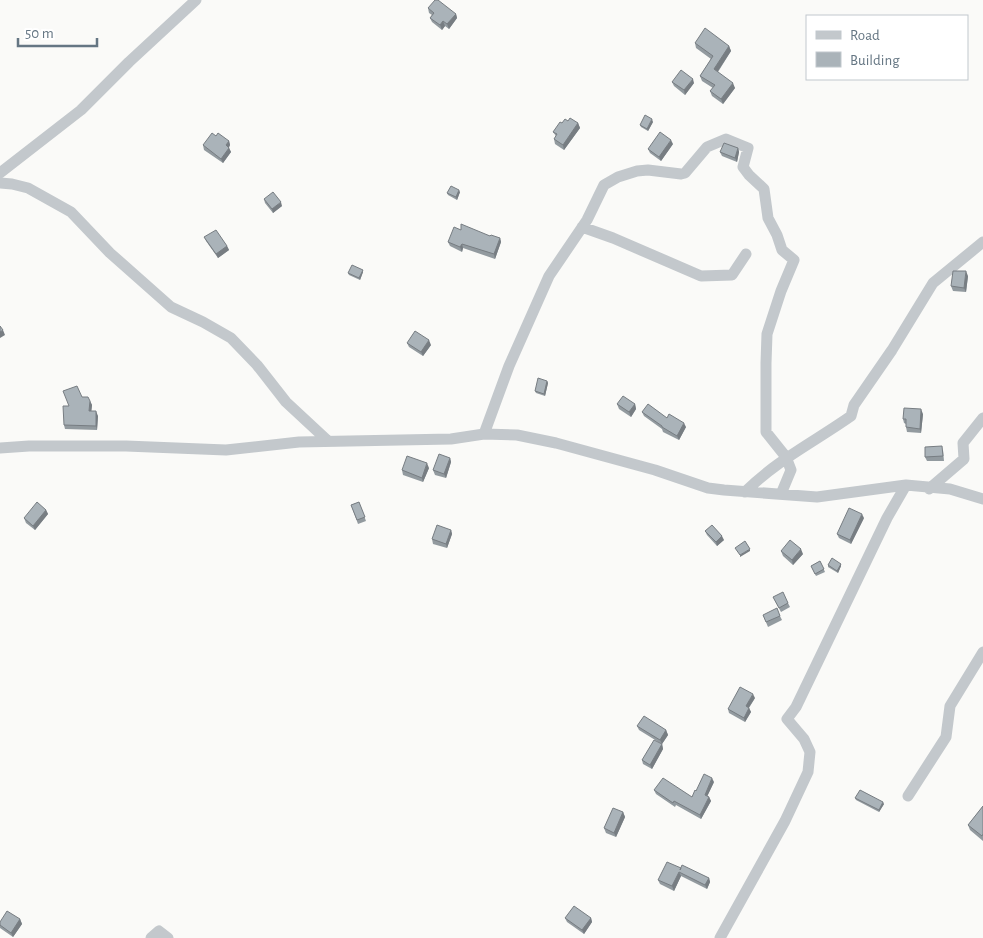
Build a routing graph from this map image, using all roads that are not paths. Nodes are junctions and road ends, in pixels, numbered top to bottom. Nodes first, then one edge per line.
1 (196, 0) edge
2 (0, 174) edge
3 (0, 183) edge
4 (582, 227) junction
5 (983, 242) edge
6 (746, 254) dead end
7 (983, 418) edge
8 (484, 434) junction
9 (328, 441) junction
10 (0, 448) edge
11 (786, 457) junction
12 (906, 486) junction
13 (929, 489) junction
14 (745, 492) junction
15 (781, 494) junction
16 (983, 499) edge
17 (983, 652) edge
18 (908, 796) dead end
19 (151, 938) edge
20 (168, 938) edge
21 (720, 938) edge

1 - 2 street
3 - 9 street
4 - 6 street
4 - 8 street
4 - 11 street
5 - 11 street
7 - 13 street
8 - 9 street
8 - 14 street
9 - 10 street
11 - 14 street
11 - 15 street
12 - 13 street
12 - 15 street
12 - 21 street
13 - 16 street
14 - 15 street
17 - 18 street
19 - 20 street

